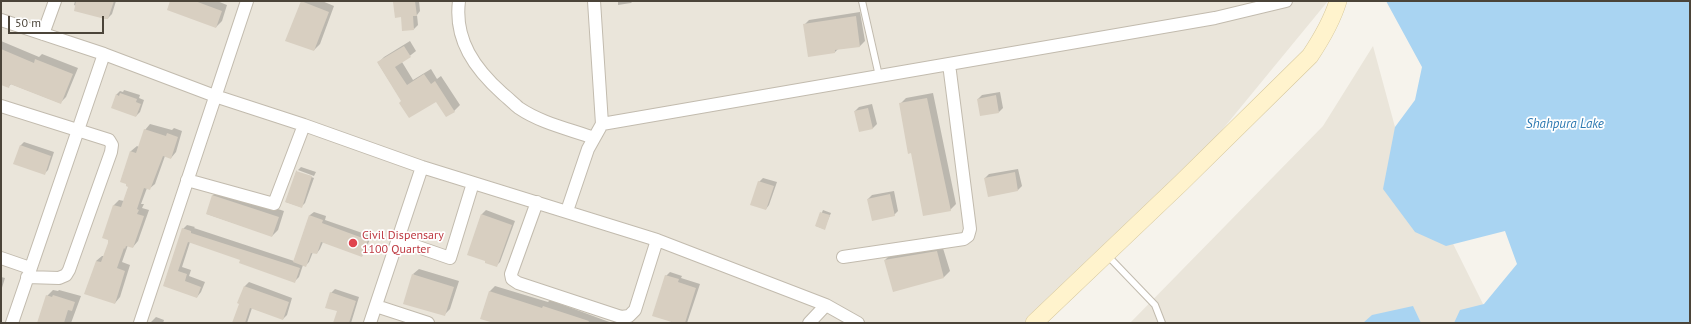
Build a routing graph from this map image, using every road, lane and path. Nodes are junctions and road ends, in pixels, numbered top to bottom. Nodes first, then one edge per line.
1 (55, 1) edge
2 (247, 1) edge
3 (459, 1) edge
4 (594, 1) edge
5 (862, 1) edge
6 (1286, 1) edge
7 (1338, 1) edge
8 (1, 20) edge
9 (43, 34) junction
10 (104, 54) junction
11 (949, 64) junction
12 (879, 76) junction
13 (215, 96) junction
14 (1, 106) edge
15 (602, 124) junction
16 (304, 125) junction
17 (78, 130) junction
18 (594, 138) junction
19 (422, 167) junction
20 (188, 180) junction
21 (473, 182) junction
22 (537, 202) junction
23 (567, 212) junction
24 (398, 240) junction
25 (657, 240) junction
26 (1106, 254) junction
27 (844, 257) dead end
28 (1, 258) edge
29 (29, 272) junction
30 (826, 305) junction
31 (376, 306) junction
32 (12, 323) edge
33 (140, 323) edge
34 (370, 323) edge
35 (428, 323) edge
36 (809, 323) edge
37 (858, 323) edge
38 (1034, 323) edge
39 (1162, 323) edge

1 - 9 street
2 - 13 street
3 - 18 street
4 - 15 street
5 - 12 lane
6 - 11 street
7 - 26 street
8 - 9 street
9 - 10 street
10 - 13 street
10 - 17 street
11 - 12 street
11 - 27 street
12 - 15 street
13 - 16 street
13 - 20 street
14 - 17 street
15 - 18 street
16 - 19 street
16 - 20 street
17 - 29 street
17 - 29 street
18 - 23 street
19 - 21 street
19 - 24 street
20 - 33 street
21 - 22 street
21 - 24 street
22 - 23 street
22 - 25 street
23 - 25 street
24 - 31 street
25 - 30 street
26 - 38 street
26 - 39 lane
28 - 29 street
29 - 32 street
30 - 36 street
30 - 37 street
31 - 34 street
31 - 35 street

